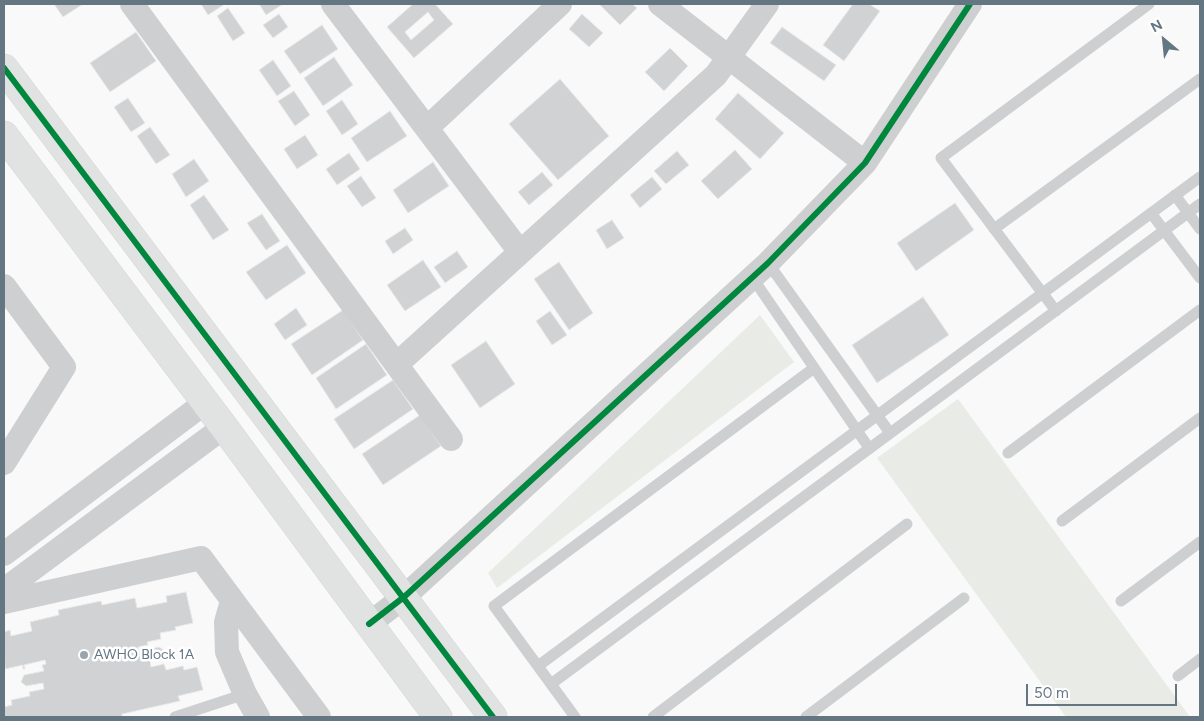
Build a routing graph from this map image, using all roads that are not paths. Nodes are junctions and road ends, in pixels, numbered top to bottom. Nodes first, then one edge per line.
1 (132, 4) edge
2 (560, 4) edge
3 (660, 4) edge
4 (767, 4) edge
5 (970, 4) edge
6 (1149, 4) edge
7 (338, 6) edge
8 (729, 58) junction
9 (4, 68) edge
10 (1200, 79) edge
11 (427, 128) junction
12 (4, 135) edge
13 (865, 163) junction
14 (1200, 177) edge
15 (1175, 195) junction
16 (1200, 204) edge
17 (1188, 212) junction
18 (1151, 213) junction
19 (1200, 228) edge
20 (994, 229) junction
21 (1164, 230) junction
22 (520, 252) junction
23 (760, 270) junction
24 (1200, 278) edge
25 (4, 286) edge
26 (1042, 293) junction
27 (1200, 310) edge
28 (1056, 311) junction
29 (397, 364) junction
30 (814, 368) junction
31 (206, 402) junction
32 (877, 415) junction
33 (1200, 418) edge
34 (224, 427) junction
35 (857, 430) junction
36 (890, 433) junction
37 (451, 439) dead end
38 (869, 448) junction
39 (1008, 453) dead end
40 (4, 463) edge
41 (1062, 521) dead end
42 (907, 524) dead end
43 (1200, 542) edge
44 (4, 554) edge
45 (4, 590) edge
46 (404, 597) junction
47 (964, 598) dead end
48 (232, 601) junction
49 (1121, 601) dead end
50 (4, 602) edge
51 (369, 624) junction
52 (1200, 659) edge
53 (538, 666) junction
54 (1178, 676) dead end
55 (551, 684) junction
56 (245, 694) junction
57 (174, 717) edge
58 (258, 717) edge
59 (319, 717) edge
60 (438, 717) edge
61 (493, 717) edge
62 (575, 717) edge
63 (653, 717) edge
64 (806, 717) edge

1 - 29 street
2 - 11 street
3 - 8 street
4 - 8 street
5 - 13 street
6 - 20 lane
7 - 11 street
8 - 13 street
8 - 22 street
9 - 46 street
10 - 20 lane
11 - 22 street
12 - 31 street
13 - 23 street
14 - 15 lane
15 - 17 lane
15 - 18 lane
16 - 17 lane
17 - 19 lane
17 - 21 lane
18 - 21 lane
18 - 26 lane
20 - 26 lane
21 - 24 lane
21 - 28 lane
22 - 29 street
23 - 30 lane
23 - 32 lane
23 - 46 street
25 - 40 street
26 - 28 lane
26 - 32 lane
27 - 39 lane
28 - 36 lane
29 - 37 street
30 - 35 lane
30 - 53 lane
31 - 34 street
31 - 44 street
32 - 35 lane
32 - 36 lane
33 - 41 lane
34 - 45 street
34 - 51 street
35 - 38 lane
35 - 53 lane
36 - 38 lane
38 - 55 lane
42 - 63 lane
43 - 49 lane
46 - 51 street
46 - 61 street
47 - 64 lane
48 - 50 street
48 - 56 street
48 - 59 street
51 - 60 street
52 - 54 lane
53 - 55 lane
55 - 62 lane
56 - 57 lane
56 - 58 street

